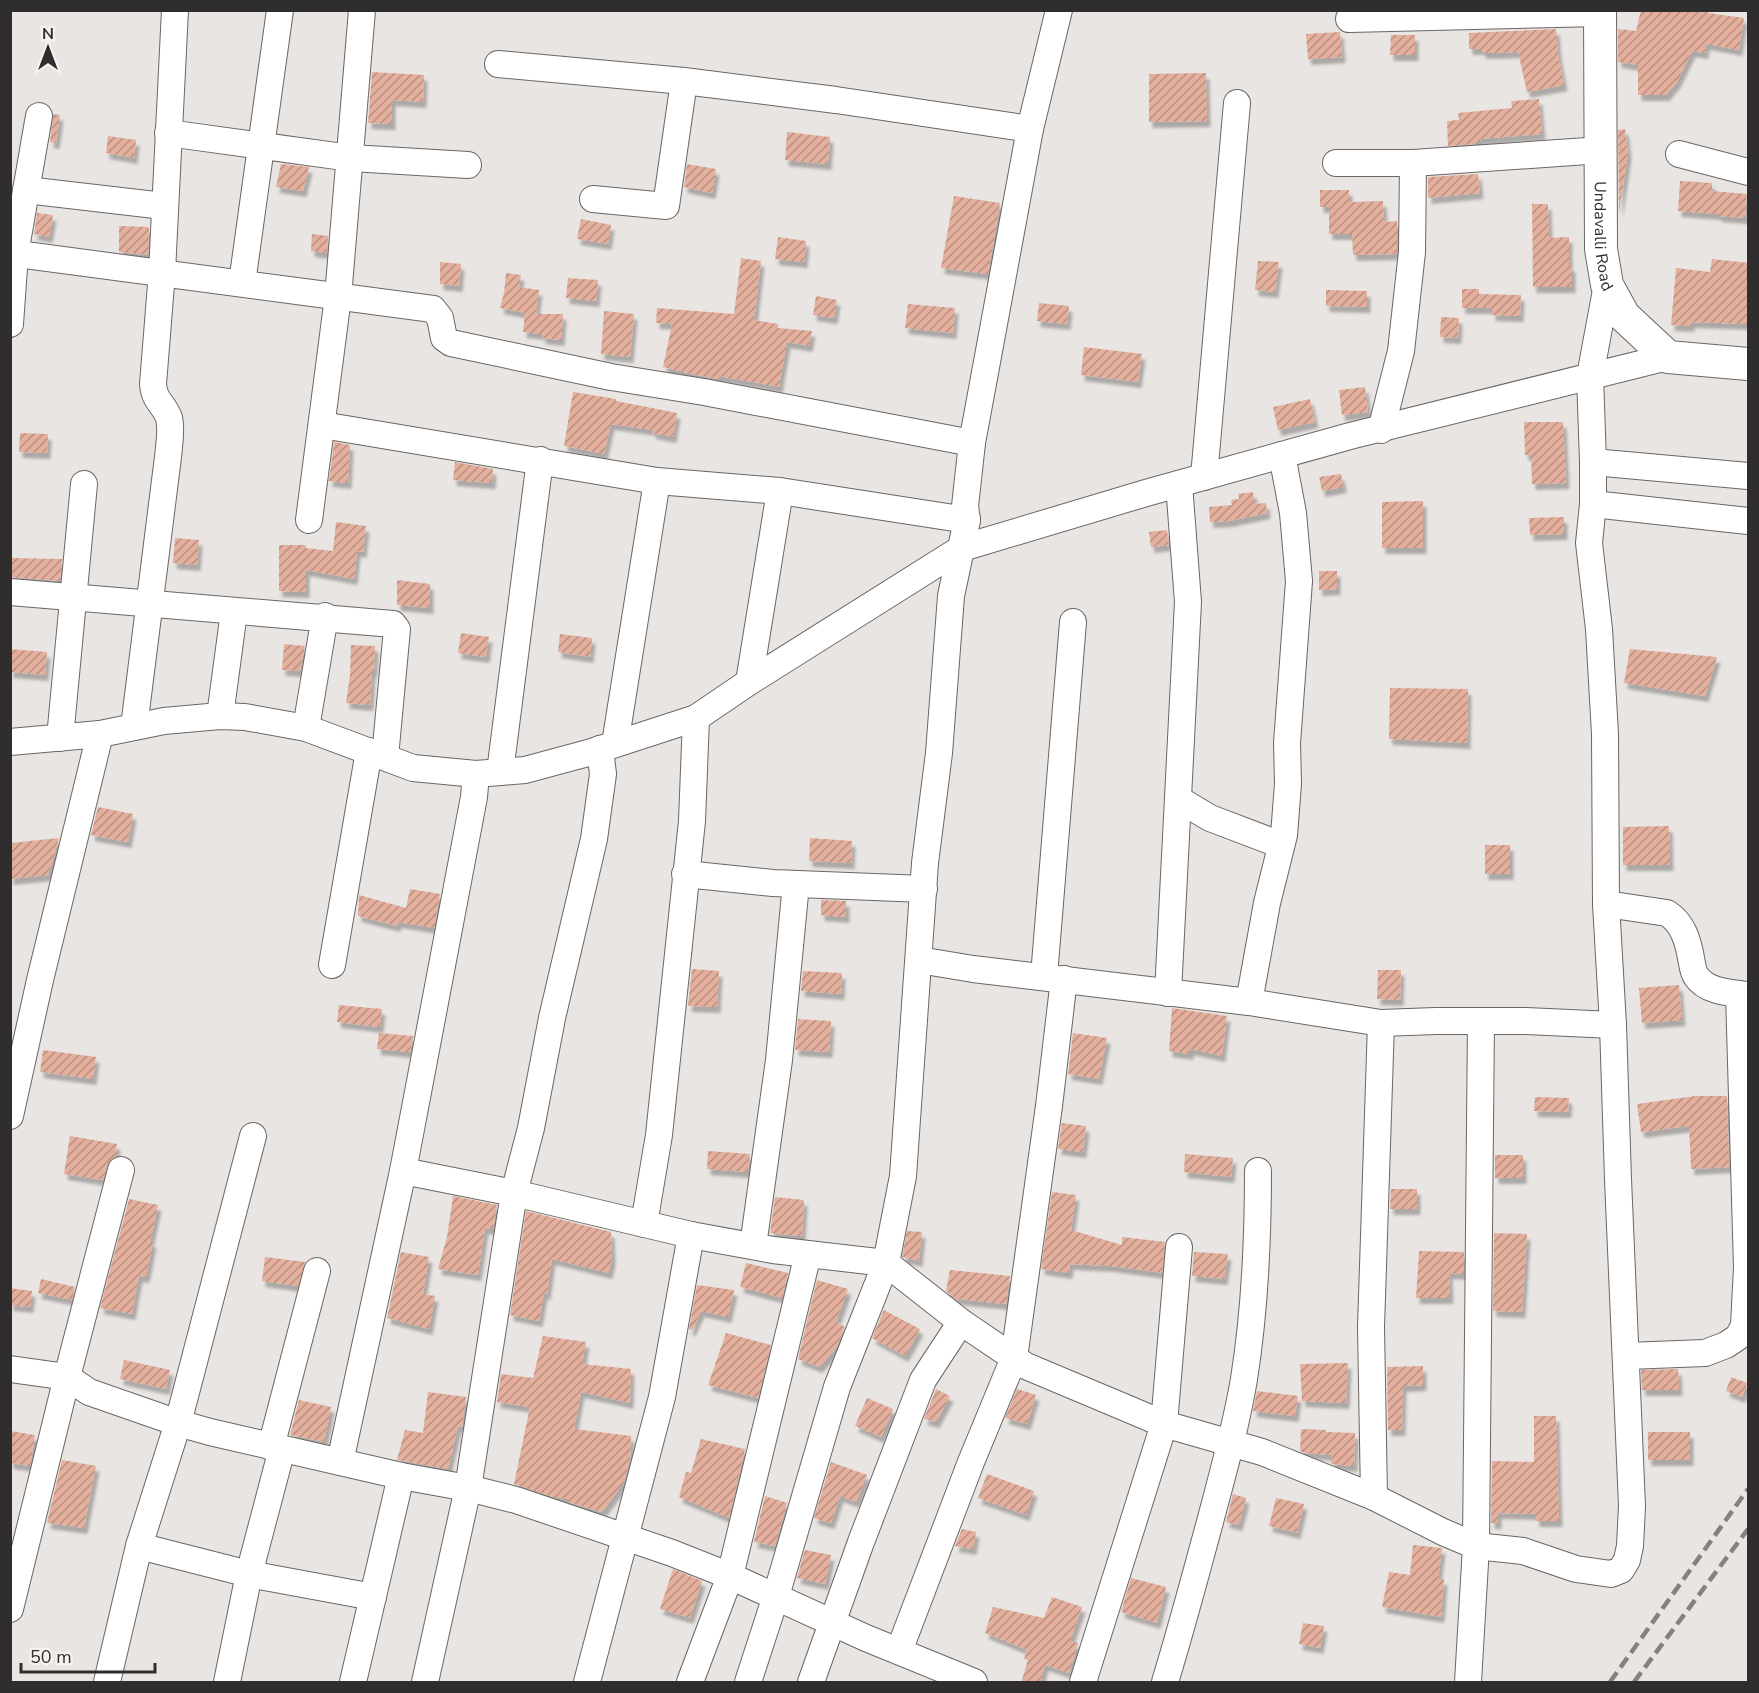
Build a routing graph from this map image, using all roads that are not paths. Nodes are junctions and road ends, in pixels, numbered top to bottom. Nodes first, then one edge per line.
1 (175, 10) edge
2 (280, 10) edge
3 (362, 10) edge
4 (1059, 10) edge
5 (1600, 12) edge
6 (1349, 19) dead end
7 (498, 64) dead end
8 (684, 81) junction
9 (1237, 103) dead end
10 (39, 116) dead end
11 (1030, 129) junction
12 (168, 133) junction
13 (260, 146) junction
14 (1602, 150) junction
15 (1678, 154) dead end
16 (351, 158) junction
17 (1413, 163) junction
18 (1336, 164) dead end
19 (468, 165) dead end
20 (1749, 172) edge
21 (26, 190) junction
22 (592, 199) dead end
23 (164, 206) junction
24 (13, 254) edge
25 (162, 272) junction
26 (242, 283) junction
27 (1607, 285) junction
28 (338, 297) junction
29 (10, 324) edge
30 (1668, 357) junction
31 (1749, 364) edge
32 (1590, 376) junction
33 (322, 426) junction
34 (1381, 430) junction
35 (972, 443) junction
36 (1282, 455) junction
37 (540, 460) junction
38 (1593, 462) junction
39 (1749, 476) edge
40 (1204, 477) junction
41 (657, 481) junction
42 (84, 484) dead end
43 (1179, 484) junction
44 (780, 491) junction
45 (1593, 504) junction
46 (309, 520) dead end
47 (967, 520) junction
48 (1749, 521) edge
49 (962, 548) junction
50 (10, 592) edge
51 (73, 596) junction
52 (150, 602) junction
53 (234, 612) junction
54 (325, 616) junction
55 (1073, 622) dead end
56 (749, 682) junction
57 (220, 716) junction
58 (696, 718) junction
59 (134, 727) junction
60 (306, 728) junction
61 (100, 734) junction
62 (60, 738) junction
63 (10, 742) edge
64 (608, 747) junction
65 (377, 754) junction
66 (488, 773) junction
67 (1178, 799) junction
68 (1281, 845) junction
69 (685, 874) junction
70 (796, 884) junction
71 (924, 889) junction
72 (1606, 904) junction
73 (919, 960) junction
74 (332, 966) dead end
75 (1054, 978) junction
76 (1168, 993) junction
77 (1744, 994) edge
78 (1249, 1002) junction
79 (1481, 1021) junction
80 (1381, 1023) junction
81 (1613, 1025) junction
82 (10, 1116) edge
83 (254, 1136) dead end
84 (121, 1170) dead end
85 (403, 1171) junction
86 (1258, 1171) dead end
87 (514, 1193) junction
88 (644, 1224) junction
89 (691, 1235) junction
90 (753, 1246) junction
91 (1179, 1247) dead end
92 (808, 1254) junction
93 (885, 1263) junction
94 (317, 1271) dead end
95 (961, 1322) junction
96 (1626, 1356) junction
97 (1014, 1358) junction
98 (10, 1370) edge
99 (67, 1377) junction
100 (177, 1423) junction
101 (1164, 1424) junction
102 (1230, 1444) junction
103 (276, 1448) junction
104 (340, 1462) junction
105 (401, 1476) junction
106 (468, 1488) junction
107 (1374, 1497) junction
108 (626, 1536) junction
109 (139, 1546) junction
110 (1476, 1546) junction
111 (249, 1574) junction
112 (730, 1576) junction
113 (776, 1596) junction
114 (373, 1597) junction
115 (10, 1609) edge
116 (832, 1622) junction
117 (899, 1651) junction
118 (923, 1672) edge
119 (114, 1681) edge
120 (227, 1683) edge
121 (353, 1683) edge
122 (425, 1683) edge
123 (587, 1683) edge
124 (690, 1683) edge
125 (748, 1683) edge
126 (811, 1683) edge
127 (974, 1683) edge
128 (1083, 1683) edge
129 (1165, 1683) edge
130 (1468, 1683) edge

1 - 12 street
2 - 13 street
3 - 16 street
4 - 11 street
5 - 6 street
5 - 14 main road, Undavalli Road
7 - 8 street
8 - 11 street
8 - 22 street
9 - 40 street
10 - 21 street
11 - 35 street
12 - 13 street
12 - 23 street
13 - 16 street
13 - 26 street
14 - 17 street
14 - 27 main road, Undavalli Road
15 - 20 street
16 - 19 street
16 - 28 street
17 - 18 street
17 - 34 street
21 - 23 street
21 - 24 street
23 - 25 street
24 - 25 street
24 - 29 street
25 - 26 street
25 - 52 street
26 - 28 street
27 - 30 main road, Undavalli Road
27 - 32 street
28 - 33 street
28 - 35 street
30 - 31 main road
30 - 32 street
32 - 34 street
32 - 38 street
33 - 37 street
33 - 46 street
34 - 36 street
35 - 47 street
36 - 40 street
36 - 68 street
37 - 41 street
37 - 66 street
38 - 39 street
38 - 45 street
40 - 43 street
41 - 44 street
41 - 64 street
42 - 51 street
43 - 49 street
43 - 67 street
44 - 47 street
44 - 56 street
45 - 48 street
45 - 72 street
47 - 49 street
49 - 56 street
49 - 71 street
50 - 51 street
51 - 52 street
51 - 62 street
52 - 53 street
52 - 59 street
53 - 54 street
53 - 57 street
54 - 60 street
54 - 65 street
55 - 75 street
56 - 58 street
57 - 59 street
57 - 60 street
58 - 64 street
58 - 69 street
59 - 61 street
60 - 65 street
61 - 62 street
61 - 82 street
62 - 63 street
64 - 66 street
64 - 87 street
65 - 66 street
65 - 74 street
66 - 85 street
67 - 68 street
67 - 76 street
68 - 78 street
69 - 70 street
69 - 88 street
70 - 71 street
70 - 90 street
71 - 73 street
72 - 77 street
72 - 81 street
73 - 75 street
73 - 93 street
75 - 76 street
75 - 97 street
76 - 78 street
77 - 96 street
78 - 80 street
79 - 80 street
79 - 81 street
79 - 110 street
80 - 107 street
81 - 96 street
83 - 100 street
84 - 99 street
85 - 87 street
85 - 104 street
86 - 102 street
87 - 88 street
87 - 106 street
88 - 89 street
89 - 90 street
89 - 108 street
90 - 92 street
91 - 101 street
92 - 93 street
92 - 112 street
93 - 95 street
93 - 113 street
94 - 103 street
95 - 97 street
95 - 116 street
96 - 110 street
97 - 101 street
97 - 117 street
98 - 99 street
99 - 100 street
99 - 115 street
100 - 103 street
100 - 109 street
101 - 102 street
101 - 128 street
102 - 107 street
102 - 129 street
103 - 104 street
103 - 111 street
104 - 105 street
105 - 106 street
105 - 114 street
106 - 108 street
106 - 122 street
107 - 110 street
108 - 112 street
108 - 123 street
109 - 111 street
109 - 119 street
110 - 130 street
111 - 114 street
111 - 120 street
112 - 113 street
112 - 124 street
113 - 116 street
113 - 125 street
114 - 121 street
116 - 117 street
116 - 126 street
117 - 118 street
118 - 127 street

